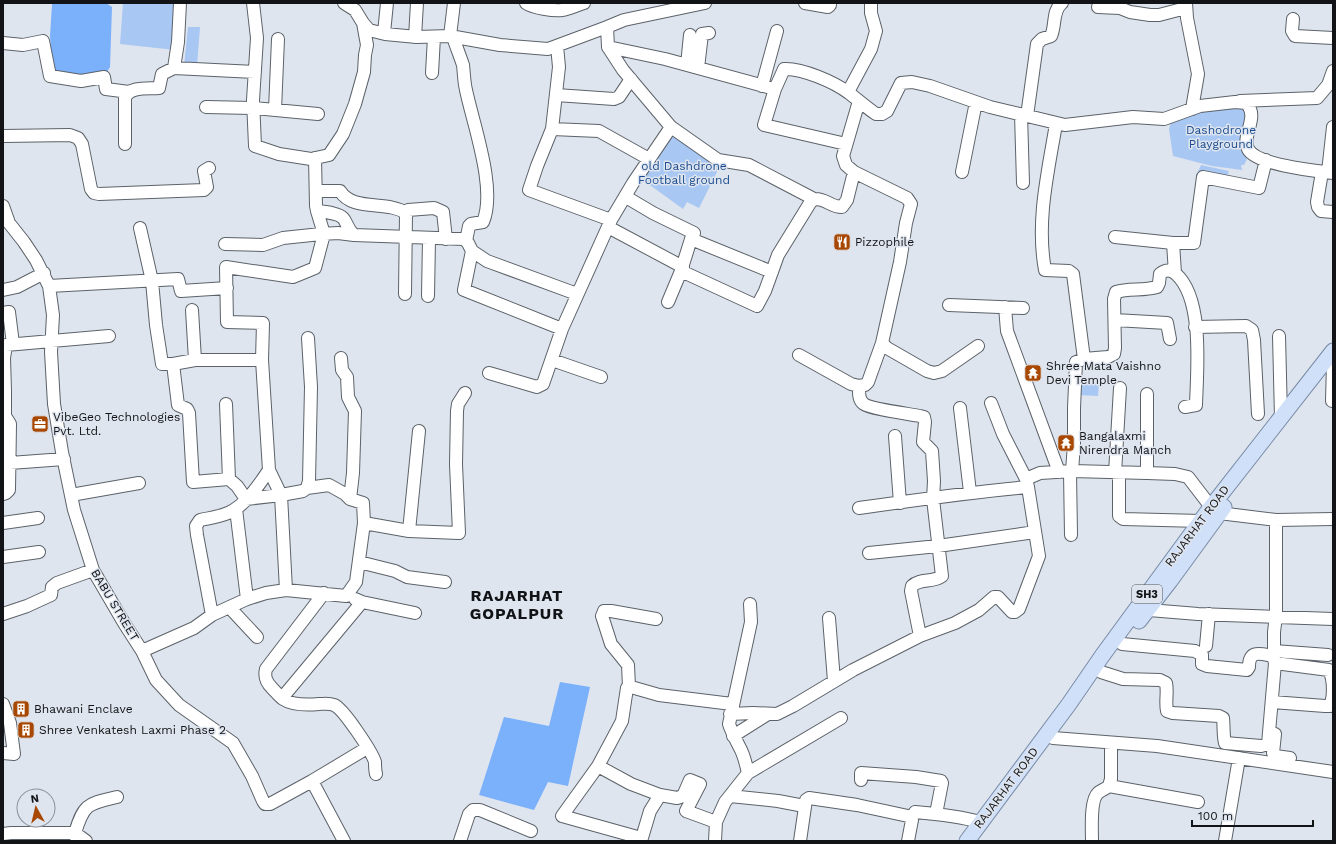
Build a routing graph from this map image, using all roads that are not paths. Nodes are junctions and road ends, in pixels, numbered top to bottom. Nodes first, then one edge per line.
1 (180, 3) edge
2 (253, 3) edge
3 (387, 3) edge
4 (417, 3) edge
5 (454, 3) edge
6 (526, 3) edge
7 (584, 3) edge
8 (705, 3) edge
9 (805, 3) edge
10 (830, 3) edge
11 (871, 3) edge
12 (1062, 3) edge
13 (347, 4) edge
14 (1186, 6) edge
15 (1098, 7) dead end
16 (1292, 19) dead end
17 (363, 23) junction
18 (607, 27) junction
19 (777, 31) dead end
20 (384, 33) junction
21 (708, 33) dead end
22 (690, 35) dead end
23 (451, 36) junction
24 (415, 37) junction
25 (434, 37) junction
26 (1333, 38) edge
27 (278, 39) dead end
28 (3, 43) edge
29 (557, 46) junction
30 (608, 47) junction
31 (692, 67) junction
32 (174, 68) junction
33 (255, 72) junction
34 (432, 74) dead end
35 (1332, 76) edge
36 (631, 79) junction
37 (762, 86) junction
38 (775, 89) junction
39 (129, 92) junction
40 (848, 92) junction
41 (556, 95) junction
42 (859, 101) junction
43 (976, 102) junction
44 (1235, 102) junction
45 (206, 107) dead end
46 (253, 108) junction
47 (1192, 109) junction
48 (275, 110) junction
49 (318, 114) dead end
50 (1024, 115) junction
51 (1056, 124) junction
52 (671, 127) junction
53 (1333, 127) edge
54 (552, 129) junction
55 (3, 136) edge
56 (125, 144) dead end
57 (846, 144) junction
58 (315, 158) junction
59 (649, 159) junction
60 (1266, 160) junction
61 (209, 168) dead end
62 (854, 172) junction
63 (962, 172) dead end
64 (1328, 172) edge
65 (1023, 182) dead end
66 (317, 191) junction
67 (626, 197) junction
68 (814, 199) junction
69 (3, 206) edge
70 (317, 211) junction
71 (406, 212) junction
72 (1333, 212) edge
73 (609, 224) junction
74 (140, 228) dead end
75 (324, 234) junction
76 (354, 235) junction
77 (1115, 237) dead end
78 (407, 238) junction
79 (429, 239) junction
80 (446, 239) junction
81 (691, 239) junction
82 (1172, 243) junction
83 (225, 244) dead end
84 (469, 246) junction
85 (682, 269) junction
86 (772, 272) junction
87 (44, 274) junction
88 (1175, 274) junction
89 (152, 281) junction
90 (49, 286) junction
91 (227, 288) junction
92 (3, 290) edge
93 (405, 294) dead end
94 (577, 294) junction
95 (428, 296) dead end
96 (668, 302) dead end
97 (949, 305) dead end
98 (1005, 307) junction
99 (1023, 308) dead end
100 (192, 310) dead end
101 (3, 313) edge
102 (1115, 320) junction
103 (1195, 327) junction
104 (562, 329) junction
105 (109, 336) dead end
106 (1279, 336) dead end
107 (308, 338) dead end
108 (1170, 339) dead end
109 (52, 342) junction
110 (882, 343) junction
111 (13, 344) junction
112 (978, 346) dead end
113 (1333, 351) edge
114 (800, 355) dead end
115 (3, 358) edge
116 (341, 358) dead end
117 (1084, 359) junction
118 (195, 360) junction
119 (262, 360) junction
120 (552, 360) junction
121 (1333, 363) edge
122 (173, 364) junction
123 (488, 373) dead end
124 (601, 377) dead end
125 (859, 386) junction
126 (1120, 388) dead end
127 (4, 391) edge
128 (465, 393) dead end
129 (1147, 394) dead end
130 (1333, 401) edge
131 (991, 403) dead end
132 (226, 404) dead end
133 (1185, 407) dead end
134 (960, 408) dead end
135 (1258, 414) dead end
136 (1281, 417) junction
137 (419, 431) dead end
138 (895, 436) dead end
139 (64, 459) junction
140 (10, 463) junction
141 (269, 470) junction
142 (1067, 472) junction
143 (1117, 473) junction
144 (1147, 473) junction
145 (229, 479) junction
146 (139, 483) dead end
147 (1027, 483) junction
148 (307, 488) junction
149 (970, 492) junction
150 (3, 494) edge
151 (281, 495) junction
152 (71, 496) junction
153 (350, 498) junction
154 (246, 499) junction
155 (933, 499) junction
156 (900, 503) junction
157 (859, 508) dead end
158 (236, 509) junction
159 (1215, 510) junction
160 (38, 518) dead end
161 (1276, 520) junction
162 (1333, 520) edge
163 (1200, 521) junction
164 (3, 523) edge
165 (364, 523) junction
166 (410, 532) junction
167 (1035, 532) junction
168 (1071, 535) dead end
169 (938, 546) junction
170 (39, 552) dead end
171 (869, 553) dead end
172 (3, 557) edge
173 (359, 562) junction
174 (93, 570) junction
175 (445, 582) dead end
176 (286, 590) junction
177 (324, 593) junction
178 (346, 596) junction
179 (247, 599) junction
180 (362, 602) junction
181 (750, 604) dead end
182 (230, 608) junction
183 (1149, 610) junction
184 (3, 613) edge
185 (415, 613) dead end
186 (1209, 614) junction
187 (212, 615) junction
188 (1276, 616) junction
189 (829, 618) dead end
190 (656, 619) dead end
191 (1333, 619) edge
192 (920, 636) junction
193 (257, 637) dead end
194 (1122, 644) junction
195 (1206, 646) dead end
196 (142, 651) junction
197 (1328, 655) dead end
198 (1275, 663) junction
199 (1101, 672) junction
200 (834, 681) junction
201 (629, 687) junction
202 (282, 698) junction
203 (1275, 702) junction
204 (3, 704) edge
205 (731, 709) junction
206 (1332, 711) edge
207 (768, 714) junction
208 (841, 718) dead end
209 (733, 736) junction
210 (1053, 738) junction
211 (1111, 743) junction
212 (367, 748) junction
213 (3, 753) edge
214 (1239, 758) junction
215 (1333, 764) edge
216 (598, 766) junction
217 (1333, 772) edge
218 (748, 773) junction
219 (376, 774) dead end
220 (861, 780) dead end
221 (312, 781) junction
222 (1109, 786) junction
223 (660, 795) junction
224 (730, 796) junction
225 (117, 797) dead end
226 (1198, 802) dead end
227 (799, 805) dead end
228 (915, 812) dead end
229 (936, 814) junction
230 (716, 822) junction
231 (980, 822) junction
232 (531, 831) dead end
233 (3, 834) edge
234 (76, 837) edge
235 (641, 839) edge
236 (86, 841) edge
237 (344, 841) edge
238 (460, 841) edge
239 (715, 841) edge
240 (800, 841) edge
241 (908, 841) edge
242 (967, 841) edge
243 (975, 841) edge
244 (1092, 841) edge
245 (1225, 841) edge

1 - 32 street
2 - 33 street
3 - 20 street
4 - 24 street
5 - 23 street
6 - 7 street
8 - 18 street
9 - 10 street
11 - 40 street
12 - 50 street
13 - 17 street
14 - 15 street
14 - 47 street
16 - 26 street
17 - 20 street
17 - 58 street
18 - 29 street
18 - 30 street
19 - 37 street
20 - 24 street
21 - 31 street
22 - 31 street
23 - 25 street
23 - 29 street
23 - 84 street
24 - 25 street
25 - 34 street
27 - 48 street
28 - 39 street
29 - 41 street
30 - 31 street
30 - 36 street
31 - 37 street
32 - 33 street
32 - 39 street
33 - 46 street
35 - 44 street
36 - 41 street
36 - 52 street
37 - 38 street
38 - 40 street
38 - 57 street
39 - 56 street
40 - 42 street
41 - 54 street
42 - 43 street
42 - 57 street
43 - 50 street
43 - 63 street
44 - 47 street
44 - 60 street
45 - 46 street
46 - 48 street
46 - 58 street
47 - 51 street
48 - 49 street
50 - 51 street
50 - 65 street
51 - 117 street
52 - 59 street
52 - 68 street
53 - 64 street
54 - 59 street
54 - 73 street
55 - 61 street
57 - 62 street
58 - 66 street
59 - 67 street
60 - 64 street
60 - 82 street
62 - 68 street
62 - 110 street
64 - 72 street
66 - 70 street
66 - 71 street
67 - 73 street
67 - 81 street
68 - 86 street
69 - 87 street, BABU STREET
70 - 75 street
70 - 76 street
71 - 78 street
71 - 80 street
73 - 85 street
73 - 94 street
74 - 89 street
75 - 76 street
75 - 83 street
75 - 91 street
76 - 78 street
77 - 82 street
78 - 79 street
78 - 93 street
79 - 80 street
79 - 95 street
80 - 84 street
81 - 85 street
81 - 86 street
82 - 88 street
84 - 94 street
84 - 104 street
85 - 86 street
85 - 96 street
87 - 90 street, BABU STREET
87 - 92 street
88 - 102 street
88 - 103 street
89 - 90 street
89 - 91 street
89 - 122 street
90 - 109 street, BABU STREET
91 - 119 street
94 - 104 street
97 - 98 street
98 - 99 street
98 - 142 street
100 - 118 street
101 - 111 street
102 - 108 street
102 - 117 street
103 - 133 street
103 - 135 street
104 - 120 street
105 - 109 street
106 - 136 street
107 - 148 street
109 - 111 street
109 - 139 street, BABU STREET
110 - 112 street
110 - 125 street
111 - 115 street
113 - 136 main road, RAJARHAT ROAD / SH3
114 - 125 street
115 - 127 street
116 - 153 street
117 - 142 street
118 - 119 street
118 - 122 street
119 - 141 street
120 - 123 street
120 - 124 street
121 - 130 street
121 - 159 main road, RAJARHAT ROAD / SH3
122 - 145 street
125 - 155 street
126 - 143 street
127 - 140 street
128 - 166 street
129 - 144 street
131 - 147 street
132 - 145 street
134 - 149 street
136 - 159 main road, RAJARHAT ROAD / SH3
137 - 166 street
138 - 156 street
139 - 140 street
139 - 152 street, BABU STREET
140 - 150 street
141 - 151 street
141 - 154 street
142 - 143 street
142 - 147 street
142 - 168 street
143 - 144 street
143 - 163 street
144 - 159 street
145 - 154 street
146 - 152 street
147 - 149 street
147 - 167 street
148 - 151 street
148 - 153 street
149 - 155 street
151 - 154 street
151 - 176 street
152 - 174 street, BABU STREET
153 - 165 street
154 - 158 street
155 - 156 street
155 - 169 street
156 - 157 street
158 - 179 street
158 - 187 street
159 - 161 street
159 - 163 main road, RAJARHAT ROAD / SH3
159 - 183 main road, RAJARHAT ROAD / SH3
160 - 164 street
161 - 162 street
161 - 188 street
163 - 231 main road, RAJARHAT ROAD / SH3
165 - 166 street
165 - 173 street
167 - 169 street
167 - 192 street
169 - 171 street
169 - 192 street
170 - 172 street
173 - 175 street
173 - 178 street
174 - 184 street
174 - 196 street, BABU STREET
176 - 177 street
176 - 179 street
177 - 178 street
177 - 202 street
178 - 180 street
179 - 182 street
180 - 185 street
180 - 202 street
181 - 205 street
182 - 187 street
182 - 193 street
183 - 186 street
183 - 194 main road, RAJARHAT ROAD / SH3
186 - 188 street
186 - 195 street
187 - 196 street
188 - 191 street
188 - 197 street
189 - 200 street
190 - 201 street
192 - 200 street
194 - 198 street
194 - 199 main road, RAJARHAT ROAD / SH3
196 - 221 street, BABU STREET
198 - 203 street
198 - 206 street
199 - 203 street
199 - 210 main road, RAJARHAT ROAD / SH3
200 - 207 street
201 - 205 street
201 - 216 street
202 - 212 street
203 - 206 street
203 - 215 street
204 - 213 street
205 - 207 street
205 - 209 street
207 - 209 street
208 - 218 street
209 - 218 street
210 - 211 street
210 - 243 main road, RAJARHAT ROAD / SH3
211 - 214 street
211 - 222 street
212 - 219 street
212 - 221 street
214 - 217 street
214 - 245 street
216 - 223 street
216 - 235 street
218 - 224 street
220 - 229 street
221 - 237 street
222 - 226 street
222 - 244 street
223 - 230 street
223 - 235 street
224 - 227 street
224 - 230 street
225 - 234 street
228 - 229 street
229 - 231 street
230 - 239 street
231 - 242 main road, RAJARHAT ROAD / SH3
232 - 238 street
233 - 234 street
234 - 236 street
240 - 241 street

